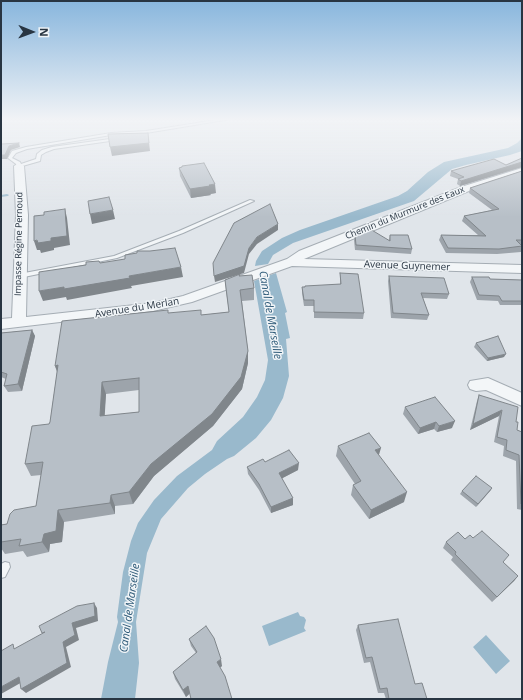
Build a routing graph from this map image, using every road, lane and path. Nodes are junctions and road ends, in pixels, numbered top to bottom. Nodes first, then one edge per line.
1 (16, 152) edge
2 (43, 152) edge
3 (19, 166) junction
4 (522, 170) edge
5 (252, 201) dead end
6 (291, 262) junction
7 (522, 269) edge
8 (19, 276) junction
9 (19, 322) junction
10 (1, 324) edge
11 (476, 385) dead end
12 (522, 400) edge

1 - 3 lane
2 - 3 lane
3 - 8 street, Impasse Régine Pernoud
4 - 6 street, Chemin du Murmure des Eaux
5 - 8 lane
6 - 7 street, Avenue Guynemer
6 - 9 street, Avenue du Merlan
8 - 9 street, Impasse Régine Pernoud
9 - 10 street, Avenue du Merlan
11 - 12 street

